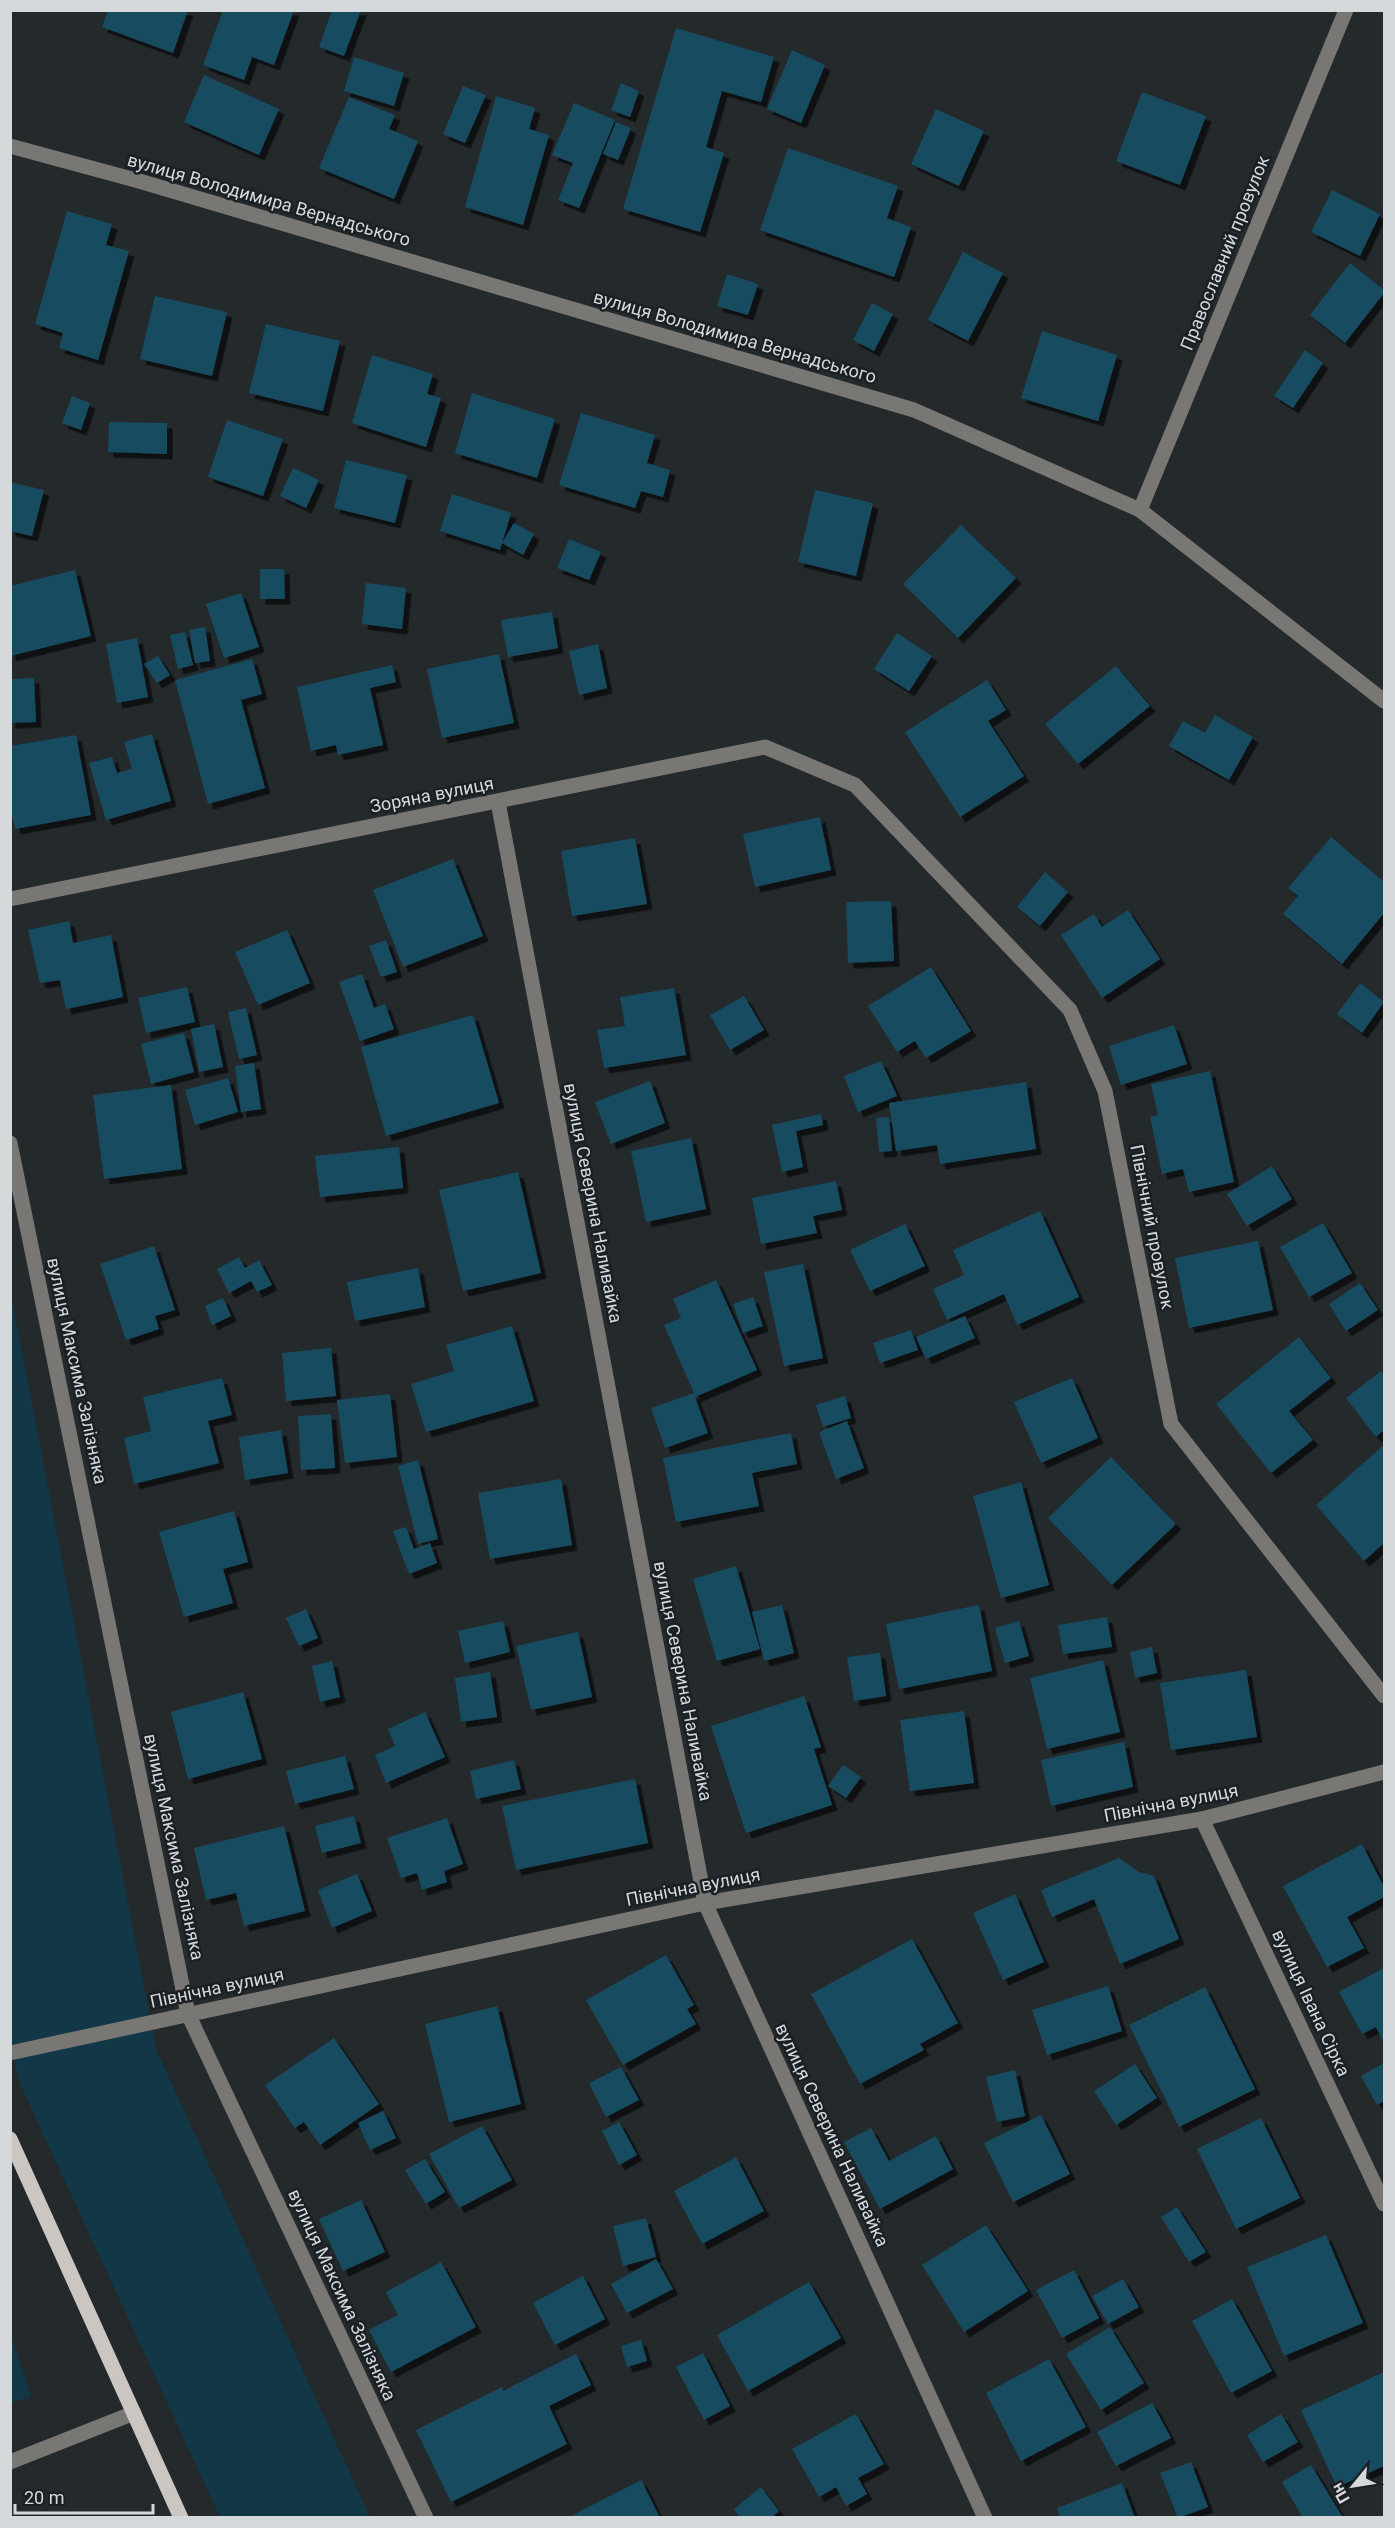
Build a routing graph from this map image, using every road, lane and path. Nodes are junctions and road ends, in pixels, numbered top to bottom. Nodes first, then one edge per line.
1 (1346, 10) edge
2 (10, 146) edge
3 (1140, 510) junction
4 (1384, 701) edge
5 (855, 785) joint
6 (498, 802) junction
7 (10, 899) edge
8 (10, 1143) edge
9 (1384, 1696) edge
10 (1384, 1772) edge
11 (1202, 1819) junction
12 (705, 1903) junction
13 (188, 2014) junction
14 (10, 2054) edge
15 (10, 2139) edge
16 (1384, 2204) edge
17 (134, 2413) junction
18 (10, 2462) edge
19 (181, 2517) edge
20 (426, 2517) edge
21 (985, 2517) edge

1 - 3 street, Православний провулок
2 - 3 street, вулиця Володимира Вернадського
3 - 4 street, вулиця Володимира Вернадського
5 - 6 street, Зоряна вулиця
5 - 9 street, Північний провулок
6 - 7 street, Зоряна вулиця
6 - 12 street, вулиця Северина Наливайка
8 - 13 street, вулиця Максима Залізняка
10 - 11 street, Північна вулиця
11 - 12 street, Північна вулиця
11 - 16 street, вулиця Івана Сірка
12 - 13 street, Північна вулиця
12 - 21 street, вулиця Северина Наливайка
13 - 14 street, Північна вулиця
13 - 20 street, вулиця Максима Залізняка
15 - 17 main road
17 - 18 street
17 - 19 main road

